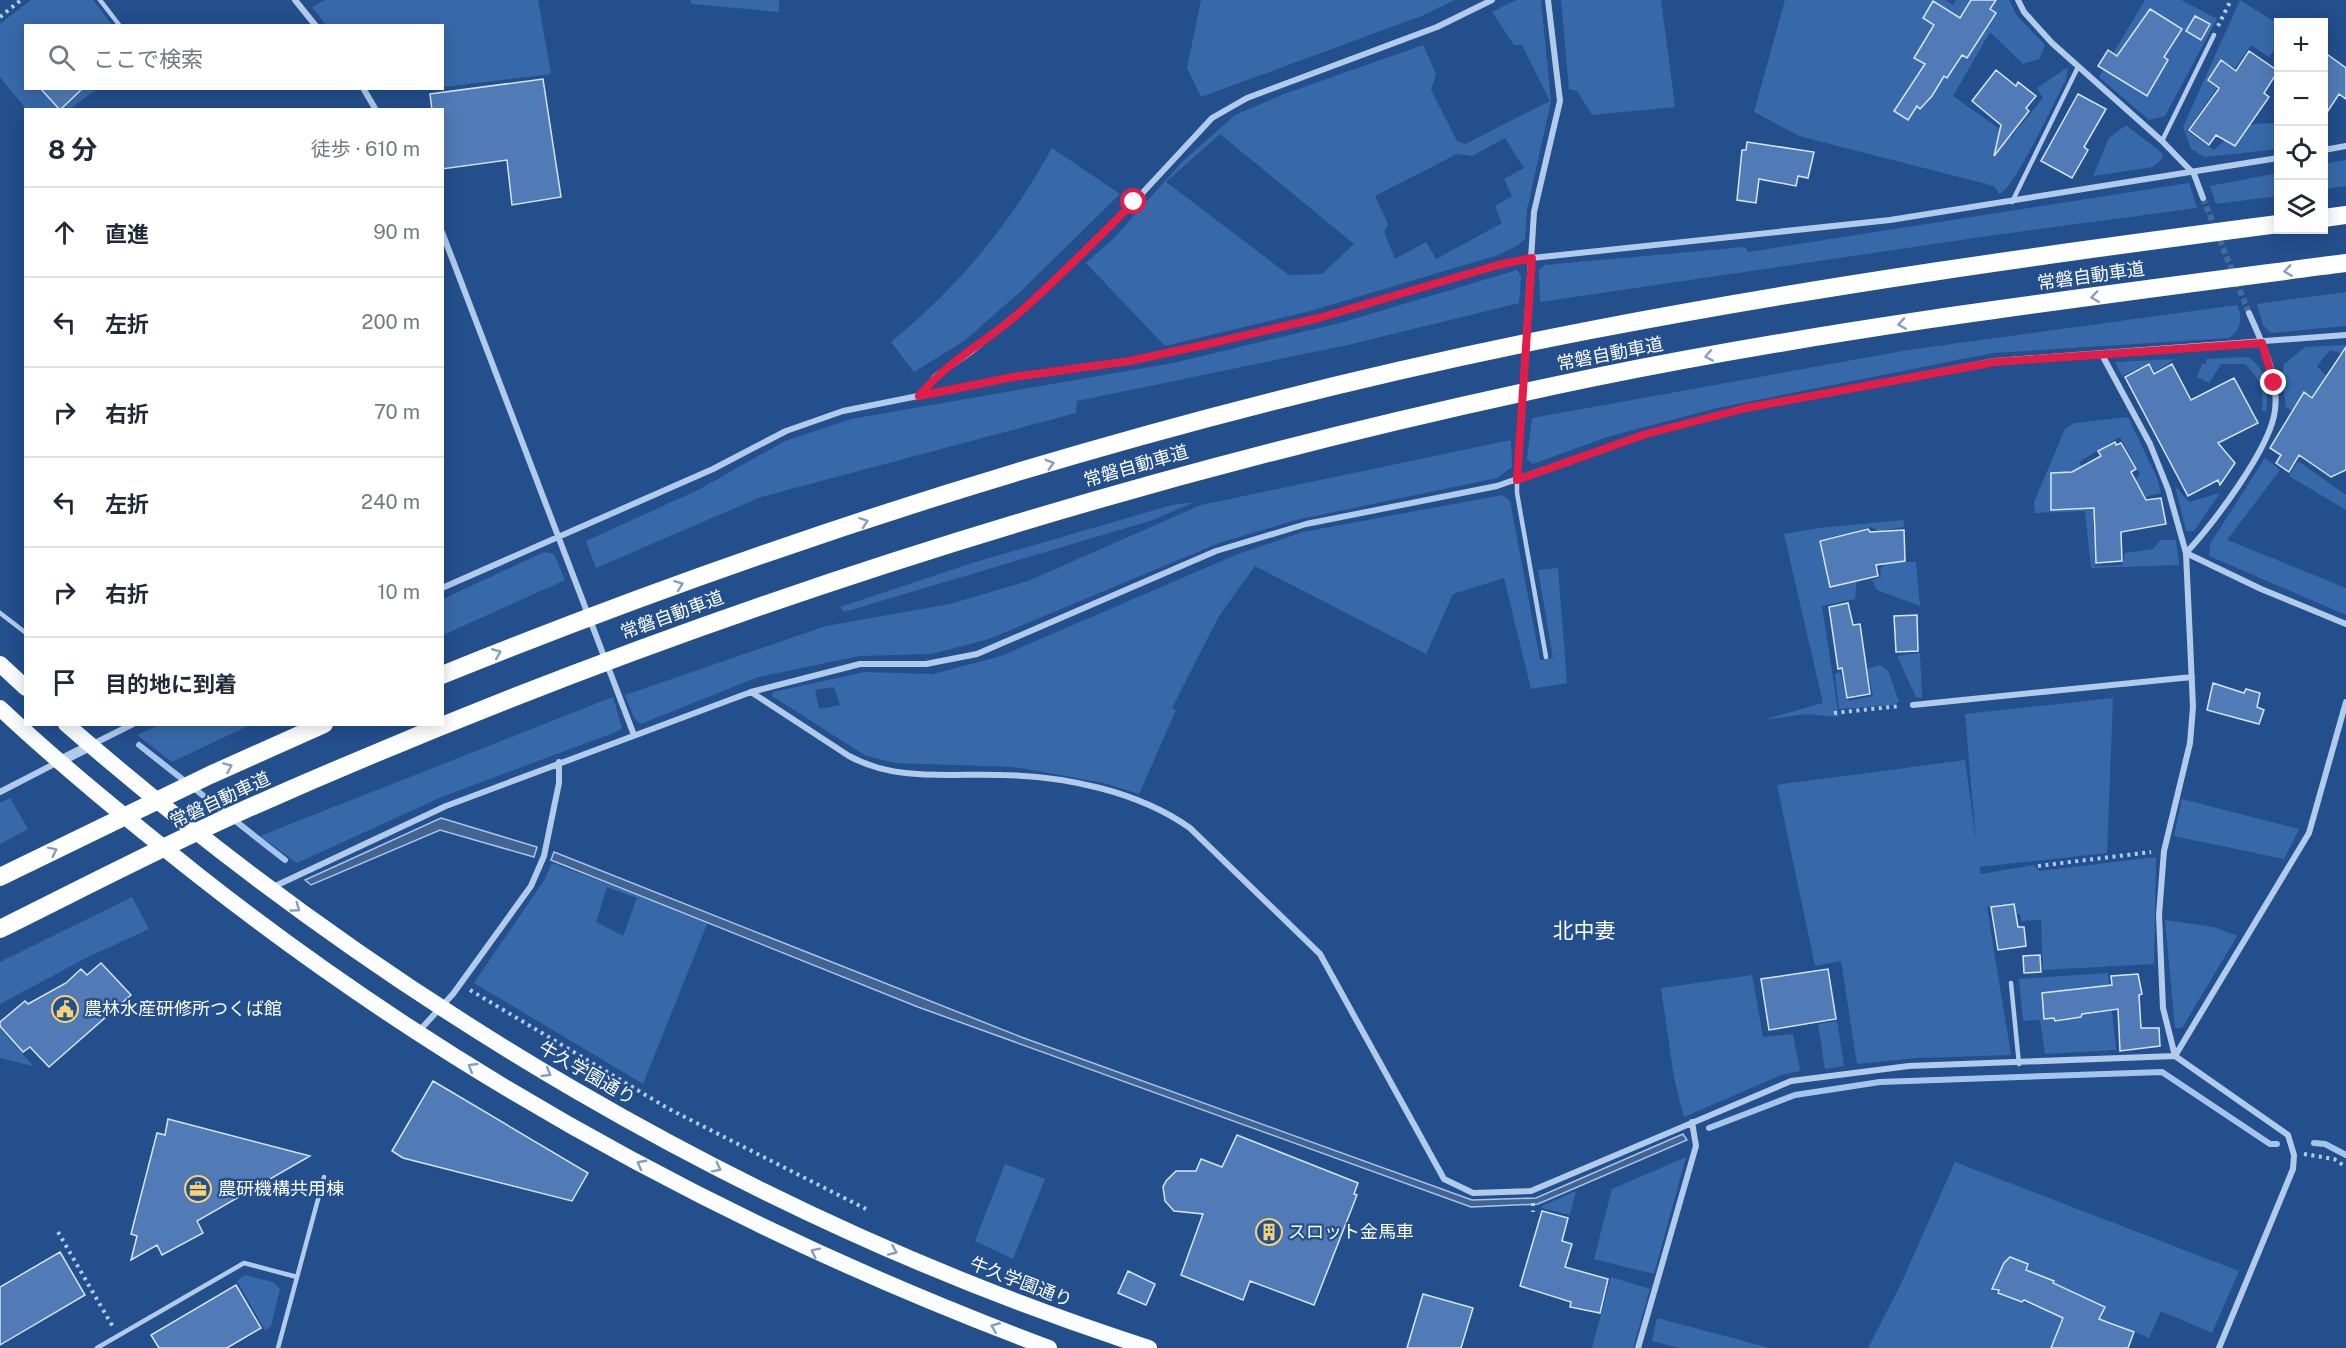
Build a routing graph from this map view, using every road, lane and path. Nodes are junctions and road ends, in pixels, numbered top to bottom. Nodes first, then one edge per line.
1 (21, 0) edge
2 (100, 0) edge
3 (295, 0) edge
4 (1492, 0) edge
5 (1548, 0) edge
6 (2018, 0) edge
7 (2231, 0) edge
8 (0, 17) edge
9 (118, 24) edge
10 (314, 24) edge
11 (2214, 34) joint
12 (2078, 67) junction
13 (364, 90) edge
14 (375, 108) edge
15 (2162, 141) junction
16 (2346, 146) edge
17 (2328, 149) edge
18 (2274, 159) edge
19 (2194, 174) junction
20 (2204, 198) tunnel mouth
21 (2012, 202) junction
22 (2346, 215) edge
23 (2328, 217) edge
24 (2274, 225) edge
25 (444, 237) edge
26 (1532, 258) junction
27 (2346, 263) edge
28 (2249, 313) tunnel mouth
29 (2346, 335) edge
30 (2262, 343) junction
31 (2101, 353) junction
32 (919, 396) junction
33 (1517, 480) junction
34 (557, 537) junction
35 (2186, 553) junction
36 (444, 587) edge
37 (0, 613) edge
38 (2346, 624) edge
39 (24, 631) edge
40 (1546, 657) dead end
41 (0, 664) edge
42 (444, 674) edge
43 (2192, 677) junction
44 (24, 686) edge
45 (751, 692) junction
46 (2346, 702) edge
47 (1914, 705) joint
48 (0, 708) edge
49 (1834, 713) dead end
50 (68, 726) edge
51 (320, 726) edge
52 (125, 727) edge
53 (634, 735) junction
54 (90, 746) junction
55 (58, 762) junction
56 (559, 762) junction
57 (0, 792) edge
58 (2164, 851) junction
59 (2038, 866) dead end
60 (0, 877) edge
61 (270, 889) junction
62 (0, 930) edge
63 (2011, 983) dead end
64 (461, 984) junction
65 (441, 1009) junction
66 (417, 1033) junction
67 (2175, 1056) junction
68 (2019, 1064) junction
69 (1692, 1122) junction
70 (2294, 1155) junction
71 (2346, 1167) edge
72 (324, 1177) dead end
73 (866, 1209) dead end
74 (57, 1232) dead end
75 (297, 1277) junction
76 (118, 1336) junction
77 (97, 1348) edge
78 (278, 1348) edge
79 (1049, 1348) edge
80 (1149, 1348) edge
81 (1638, 1348) edge
82 (2219, 1348) edge

1 - 8 path
2 - 9 lane
3 - 10 street
4 - 32 street
5 - 26 street
6 - 12 street
7 - 11 path
11 - 15 lane
12 - 15 street
12 - 21 lane
13 - 14 street
15 - 19 street
16 - 17 street
18 - 19 street
19 - 20 street
19 - 21 street
21 - 26 street
22 - 23 highway
42 -> 24 highway, 常磐自動車道
25 - 34 street
26 - 32 street
26 - 33 street
27 -> 62 highway, 常磐自動車道
28 - 30 street
29 - 30 street
30 - 31 street
30 - 35 street
31 - 33 street
31 - 35 street
32 - 34 street
33 - 40 lane
33 - 45 street
34 - 36 street
34 - 53 street
35 - 38 street
35 - 43 street
37 - 39 lane
41 - 44 highway
43 - 47 street
43 - 58 street
45 - 53 street
45 - 69 street
46 - 67 street
47 - 49 path
48 - 55 highway
50 - 54 highway, 牛久学園通り
60 -> 51 highway, 常磐自動車道
52 - 54 street
53 - 56 street
54 - 55 street
54 - 61 highway, 牛久学園通り
55 - 57 street
55 - 66 highway
56 - 61 street
56 - 64 street
58 - 59 path
58 - 67 street
61 -> 65 highway, 牛久学園通り
63 - 68 lane
64 - 65 street
64 - 73 path
65 - 66 street
65 -> 80 highway, 牛久学園通り
79 -> 66 highway
67 - 68 street
67 - 70 street
68 - 69 street
69 - 81 street
70 - 71 path
70 - 82 street
72 - 75 lane
74 - 76 path
75 - 76 lane
75 - 78 lane
76 - 77 lane

